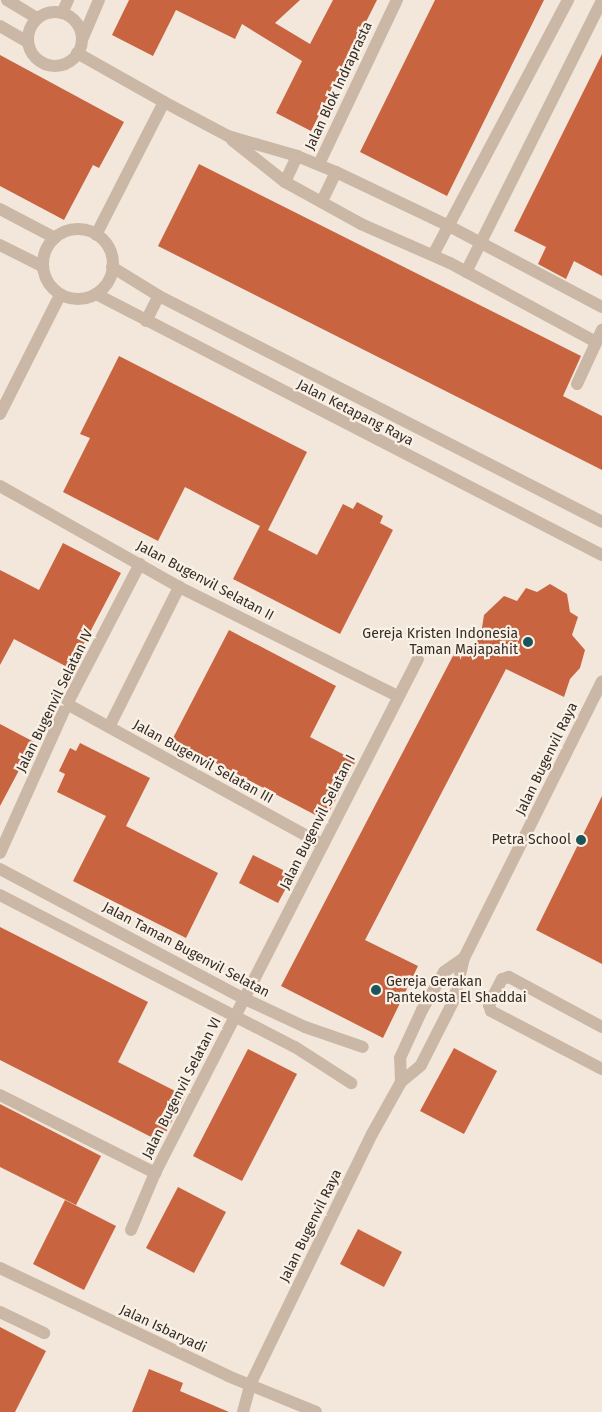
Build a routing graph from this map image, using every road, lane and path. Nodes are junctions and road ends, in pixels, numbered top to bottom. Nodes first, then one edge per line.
1 (7, 0) edge
2 (68, 0) edge
3 (99, 0) edge
4 (397, 0) edge
5 (568, 0) edge
6 (602, 0) edge
7 (62, 13) junction
8 (38, 18) junction
9 (0, 26) edge
10 (82, 40) junction
11 (28, 42) junction
12 (77, 53) junction
13 (164, 102) junction
14 (228, 136) junction
15 (297, 156) junction
16 (318, 164) junction
17 (336, 172) junction
18 (285, 182) junction
19 (322, 201) junction
20 (0, 209) edge
21 (449, 226) junction
22 (96, 234) junction
23 (55, 238) junction
24 (480, 242) junction
25 (0, 245) edge
26 (433, 255) junction
27 (42, 266) junction
28 (112, 267) junction
29 (466, 272) junction
30 (96, 294) junction
31 (60, 295) junction
32 (159, 296) junction
33 (602, 307) edge
34 (146, 321) junction
35 (602, 330) edge
36 (596, 342) junction
37 (577, 384) dead end
38 (0, 414) edge
39 (0, 486) edge
40 (602, 522) edge
41 (602, 555) edge
42 (140, 564) junction
43 (179, 586) junction
44 (418, 659) dead end
45 (602, 681) edge
46 (398, 696) junction
47 (67, 704) junction
48 (109, 727) junction
49 (323, 845) junction
50 (0, 853) edge
51 (0, 869) edge
52 (0, 896) edge
53 (464, 958) junction
54 (245, 999) junction
55 (236, 1017) junction
56 (602, 1027) edge
57 (363, 1047) dead end
58 (602, 1069) edge
59 (401, 1082) junction
60 (351, 1083) dead end
61 (0, 1095) edge
62 (155, 1172) junction
63 (130, 1230) dead end
64 (0, 1268) edge
65 (0, 1312) edge
66 (44, 1333) dead end
67 (250, 1385) junction
68 (243, 1412) edge
69 (316, 1412) edge

1 - 8 street
2 - 7 street
3 - 10 street
4 - 16 street, Jalan Blok Indraprasta
5 - 21 street
6 - 24 street
7 - 8 street
7 - 10 street
8 - 11 street
9 - 11 street
10 - 12 street
11 - 12 street
12 - 13 street
13 - 14 street
13 - 22 street
14 - 15 street
14 - 18 street
15 - 16 street
15 - 18 street
16 - 17 street, Jalan Blok Indraprasta
17 - 19 street
17 - 21 street, Jalan Blok Indraprasta
18 - 19 street
19 - 26 street
20 - 23 street
21 - 24 street, Jalan Blok Indraprasta
21 - 26 street
22 - 23 street
22 - 28 street
23 - 27 street
24 - 29 street
24 - 33 street, Jalan Blok Indraprasta
25 - 27 street
26 - 29 street
27 - 31 street
28 - 30 street
28 - 32 street, Jalan Ketapang Raya
29 - 36 street
30 - 31 street
30 - 34 street, Jalan Ketapang Raya
31 - 38 street
32 - 34 street
32 - 40 street, Jalan Ketapang Raya
34 - 41 street, Jalan Ketapang Raya
35 - 36 street
36 - 37 street
39 - 42 street, Jalan Bugenvil Selatan II
42 - 43 street, Jalan Bugenvil Selatan II
42 - 47 street, Jalan Bugenvil Selatan IV
43 - 46 street, Jalan Bugenvil Selatan II
43 - 48 street
44 - 46 street, Jalan Bugenvil Selatan I
45 - 53 street, Jalan Bugenvil Raya
46 - 49 street, Jalan Bugenvil Selatan I
47 - 48 street, Jalan Bugenvil Selatan III
47 - 50 street, Jalan Bugenvil Selatan IV
48 - 49 street, Jalan Bugenvil Selatan III
49 - 54 street, Jalan Bugenvil Selatan I
51 - 54 street, Jalan Taman Bugenvil Selatan
52 - 55 street
53 - 59 street, Jalan Bugenvil Raya
53 - 59 street, Jalan Bugenvil Raya
54 - 55 street, Jalan Bugenvil Selatan I
54 - 57 street, Jalan Taman Bugenvil Selatan
55 - 60 street
55 - 62 street, Jalan Bugenvil Selatan VI
56 - 58 street
59 - 67 street, Jalan Bugenvil Raya
61 - 62 street, Jalan Bugenvil Selatan VI
62 - 63 street, Jalan Bugenvil Selatan VI
64 - 67 street, Jalan Isbaryadi
65 - 66 street
67 - 68 street, Jalan Bugenvil Raya
67 - 69 street, Jalan Isbaryadi

